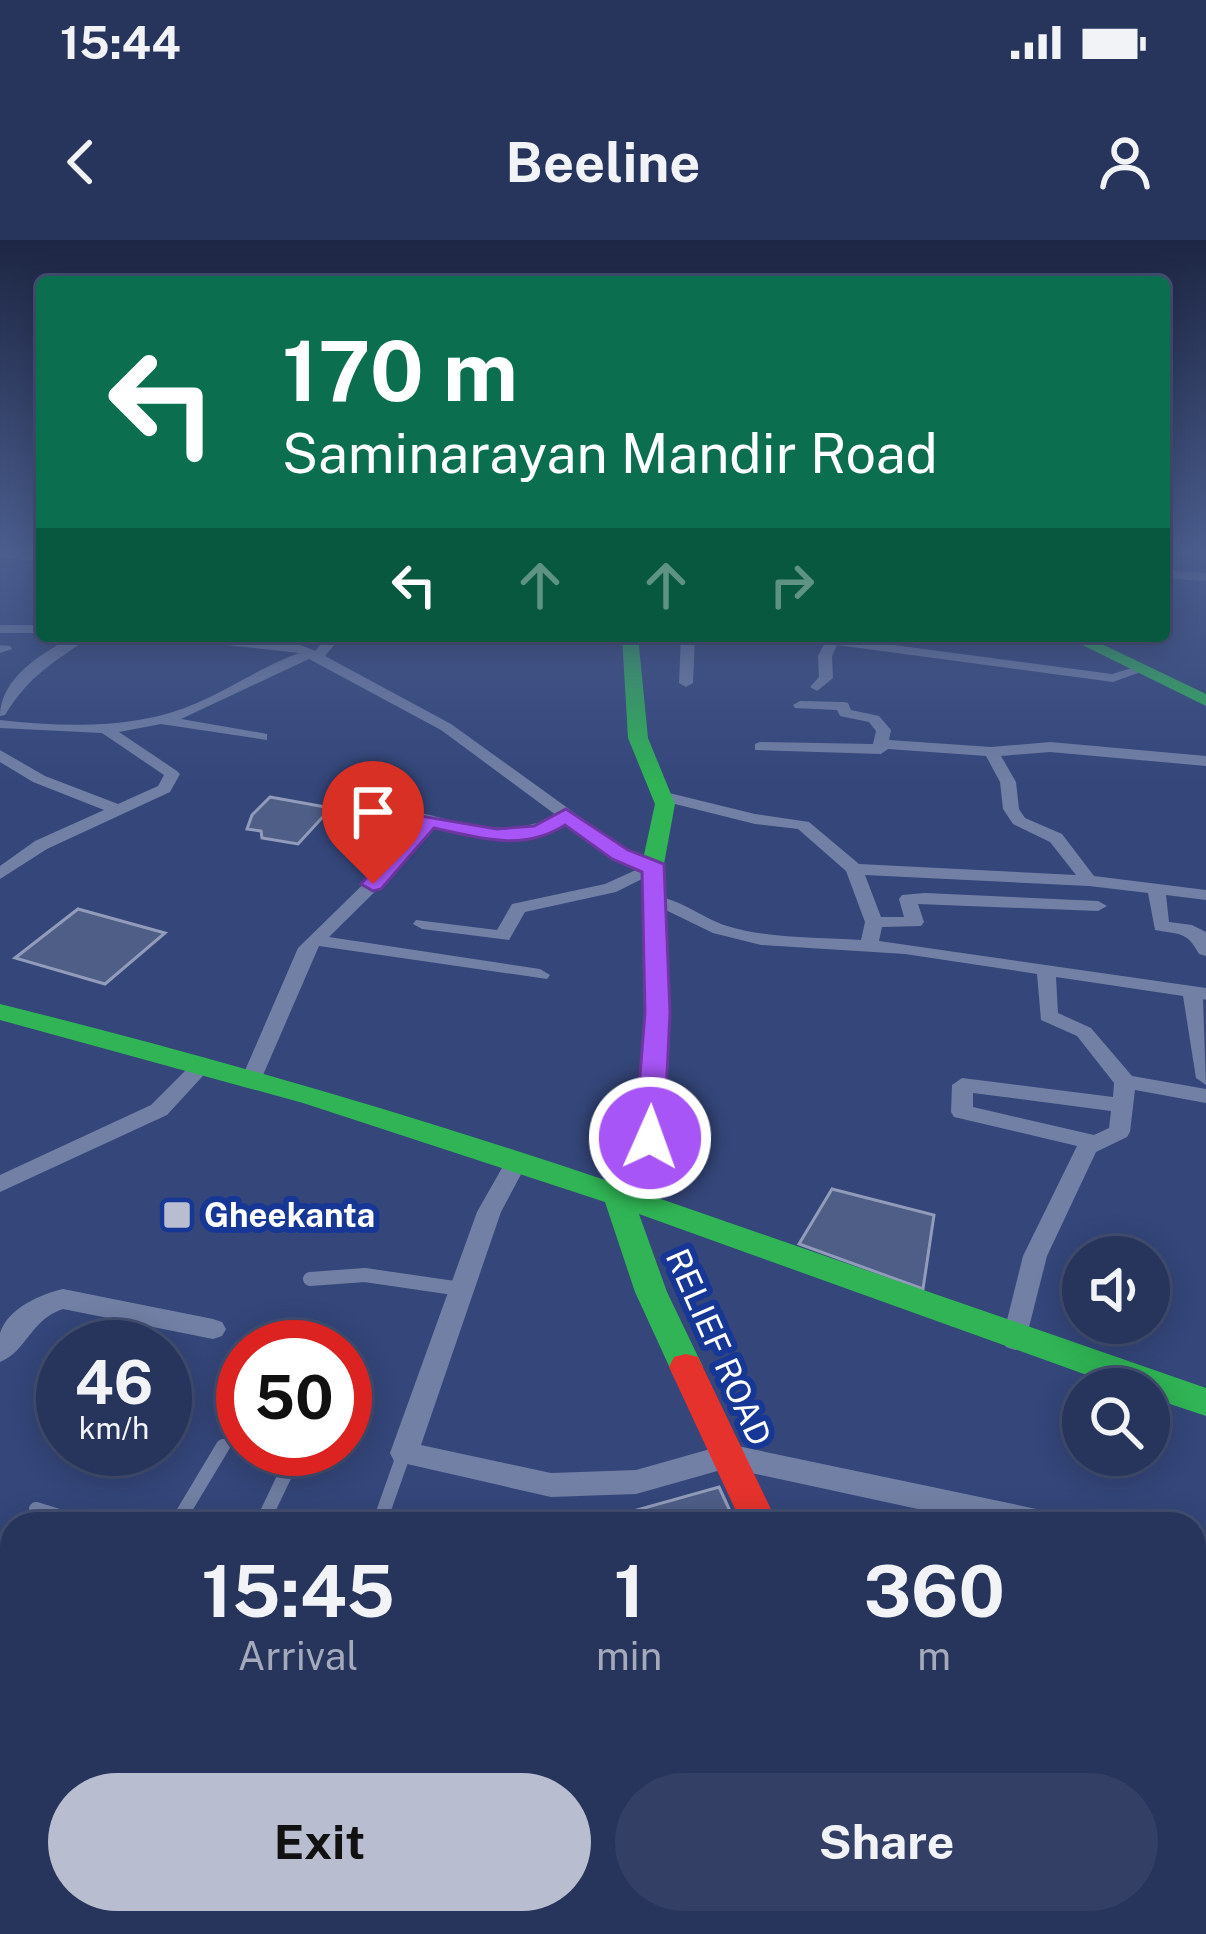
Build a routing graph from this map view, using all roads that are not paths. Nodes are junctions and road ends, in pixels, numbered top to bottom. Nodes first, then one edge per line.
1 (0, 629) edge
2 (36, 629) edge
3 (73, 642) edge
4 (240, 642) edge
5 (328, 642) edge
6 (630, 642) edge
7 (688, 642) edge
8 (832, 642) edge
9 (840, 642) edge
10 (1085, 642) edge
11 (312, 656) junction
12 (1142, 669) junction
13 (0, 681) edge
14 (18, 682) junction
15 (686, 683) dead end
16 (817, 687) dead end
17 (1206, 701) edge
18 (800, 705) dead end
19 (0, 712) edge
20 (160, 720) junction
21 (0, 724) edge
22 (107, 731) junction
23 (262, 737) dead end
24 (880, 744) junction
25 (760, 747) dead end
26 (991, 752) junction
27 (0, 755) edge
28 (1206, 761) edge
29 (662, 796) junction
30 (118, 810) junction
31 (566, 815) junction
32 (333, 823) dead end
33 (401, 856) junction
34 (653, 866) junction
35 (854, 868) junction
36 (0, 874) edge
37 (1089, 881) junction
38 (1156, 890) junction
39 (1206, 896) edge
40 (654, 900) junction
41 (1098, 906) dead end
42 (422, 924) dead end
43 (872, 933) junction
44 (315, 940) junction
45 (1206, 950) edge
46 (1046, 972) junction
47 (540, 975) dead end
48 (1199, 993) edge
49 (0, 1012) edge
50 (202, 1066) junction
51 (1206, 1078) edge
52 (250, 1082) junction
53 (1124, 1093) junction
54 (1206, 1096) edge
55 (1093, 1142) junction
56 (515, 1165) junction
57 (0, 1184) edge
58 (618, 1195) junction
59 (310, 1279) dead end
60 (464, 1289) junction
61 (213, 1329) dead end
62 (1015, 1340) junction
63 (0, 1352) edge
64 (1206, 1402) edge
65 (404, 1453) junction
66 (728, 1456) junction
67 (216, 1457) edge
68 (284, 1476) edge
69 (36, 1509) dead end
70 (46, 1512) edge
71 (185, 1512) edge
72 (267, 1512) edge
73 (383, 1512) edge
74 (754, 1512) edge
75 (990, 1512) edge

1 - 2 street
3 - 14 street
4 - 11 street
5 - 11 street
6 - 29 main road
7 - 15 street
8 - 16 street
9 - 12 street
10 - 12 main road
11 - 20 street
11 - 31 street
12 - 17 main road
13 - 14 street
14 - 19 street
18 - 24 street
20 - 22 street
20 - 23 street
21 - 22 street
22 - 30 street
24 - 25 street
24 - 26 street
26 - 28 street
26 - 37 street
27 - 30 street
29 - 34 main road
29 - 35 street
30 - 36 street
31 - 33 street
31 - 34 street
32 - 33 street
33 - 44 street
34 - 40 main road
34 - 42 street
35 - 37 street
35 - 43 street
37 - 38 street
38 - 39 street
38 - 45 street
40 - 43 street
40 - 58 main road
41 - 43 street
43 - 46 street
44 - 47 street
44 - 52 street
46 - 48 street
46 - 53 street
48 - 51 street
49 - 50 main road
50 - 52 main road
50 - 57 street
52 - 56 main road
53 - 54 street
53 - 55 street
53 - 55 street
55 - 62 street
56 - 58 main road
56 - 60 street
58 - 62 main road
58 - 66 main road, RELIEF ROAD
59 - 60 lane
60 - 65 street
61 - 63 street
62 - 64 main road
65 - 66 street
65 - 73 lane
66 - 74 main road, RELIEF ROAD
66 - 75 street
67 - 71 lane
68 - 72 lane
69 - 70 lane

